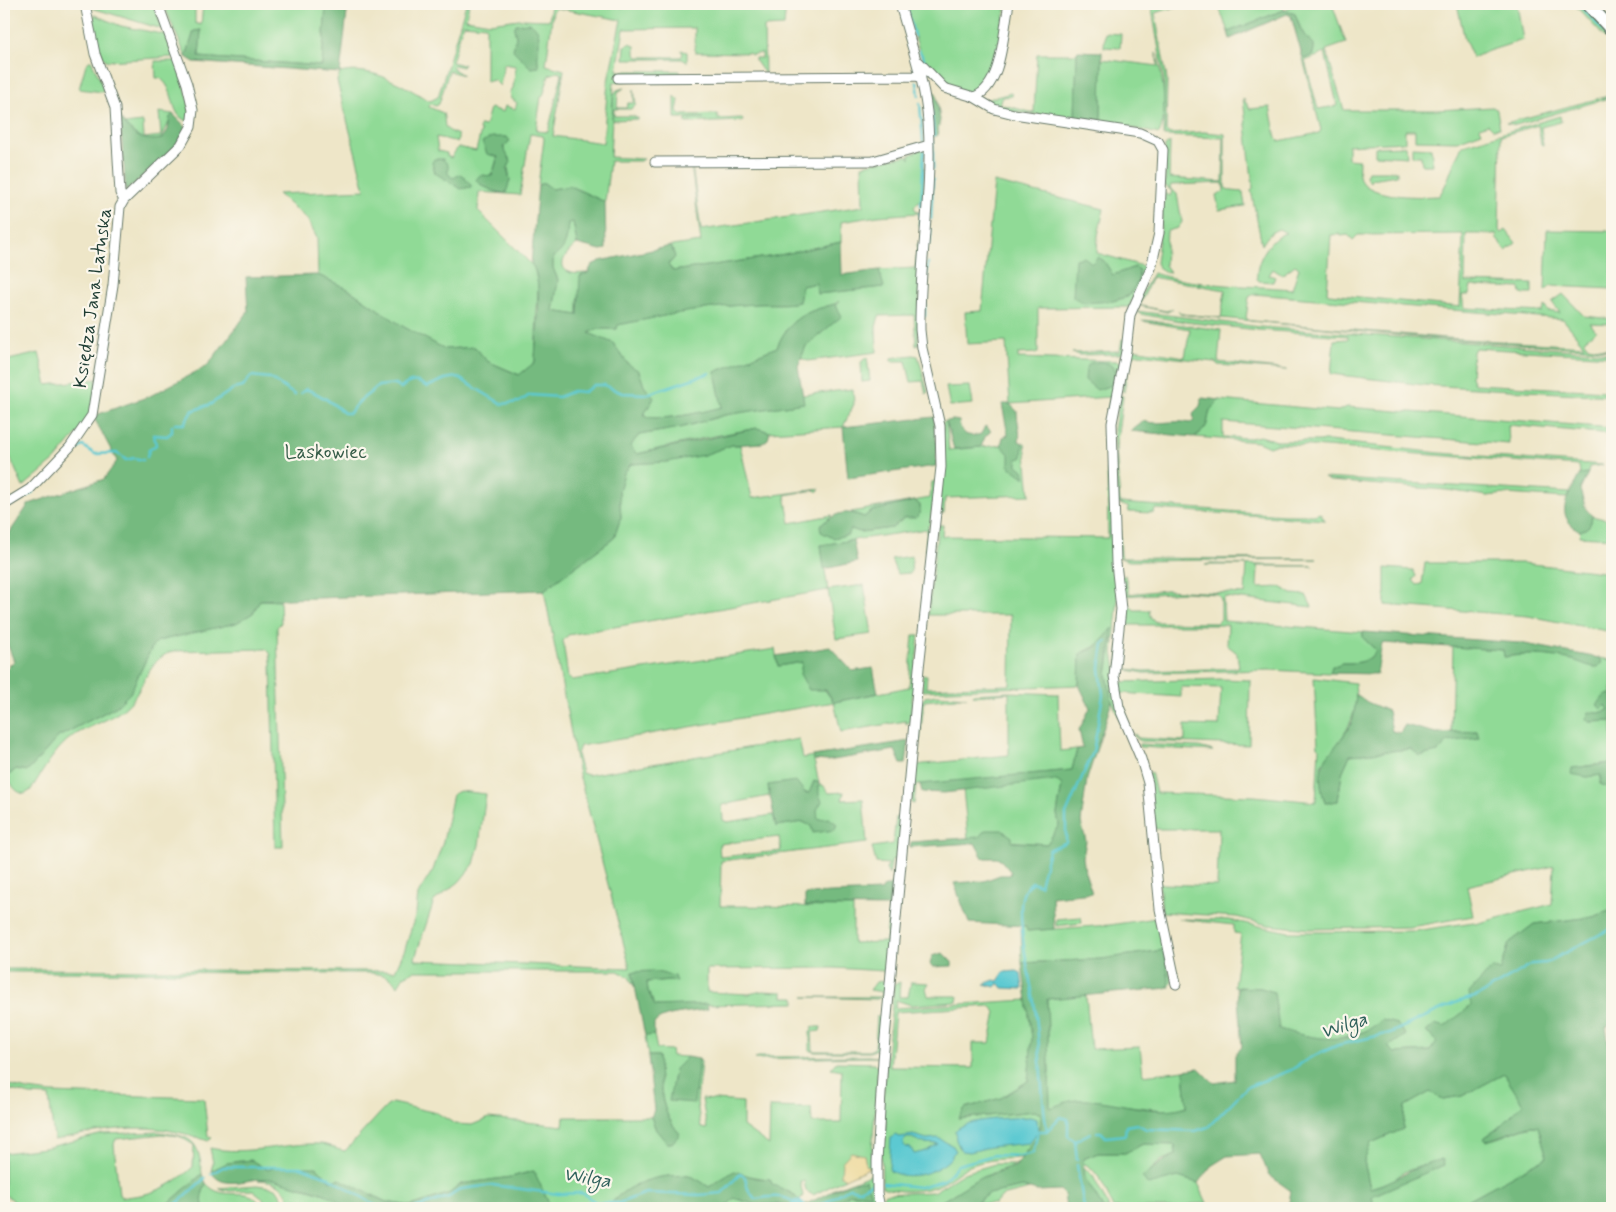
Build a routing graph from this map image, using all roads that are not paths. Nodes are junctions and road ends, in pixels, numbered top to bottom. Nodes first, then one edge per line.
1 (84, 4) edge
2 (158, 4) edge
3 (900, 4) edge
4 (1009, 4) edge
5 (1588, 4) edge
6 (1612, 30) edge
7 (916, 59) junction
8 (921, 76) junction
9 (618, 78) dead end
10 (974, 97) junction
11 (929, 145) junction
12 (656, 162) dead end
13 (124, 200) junction
14 (4, 505) edge
15 (1176, 984) dead end
16 (880, 1208) edge

1 - 13 street, Księdza Jana Latuska
2 - 13 street
3 - 7 street
4 - 10 street
5 - 6 street
7 - 8 street
7 - 10 street
8 - 9 street
8 - 11 street
10 - 15 street
11 - 12 street
11 - 16 street
13 - 14 street, Księdza Jana Latuska

